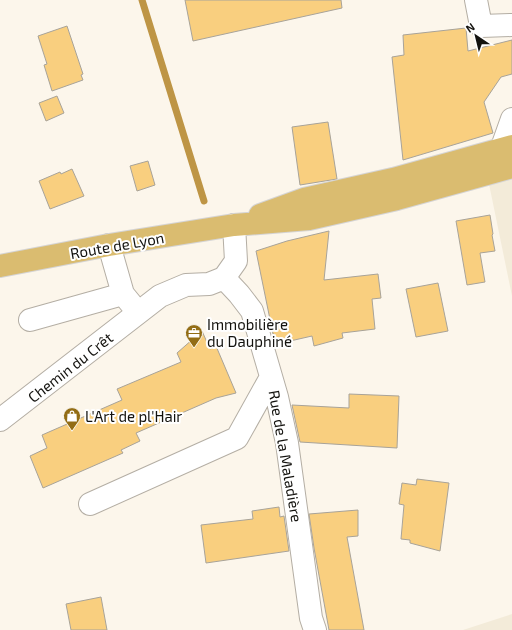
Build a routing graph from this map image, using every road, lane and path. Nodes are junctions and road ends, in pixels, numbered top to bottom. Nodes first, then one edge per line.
1 (476, 0) edge
2 (512, 25) edge
3 (512, 119) edge
4 (508, 154) edge
5 (234, 225) junction
6 (109, 245) junction
7 (0, 266) edge
8 (224, 278) junction
9 (123, 294) junction
10 (138, 312) junction
11 (30, 320) dead end
12 (271, 377) junction
13 (0, 420) edge
14 (90, 504) dead end
15 (315, 630) edge

1 - 2 street
3 - 4 street
4 - 5 main road, Route de Lyon
5 - 6 main road, Route de Lyon
5 - 8 street
6 - 7 main road, Route de Lyon
6 - 9 street
8 - 10 street, Chemin du Crêt
8 - 12 street, Rue de la Maladière
9 - 10 street
9 - 11 street
10 - 13 street, Chemin du Crêt
12 - 14 street
12 - 15 street, Rue de la Maladière

